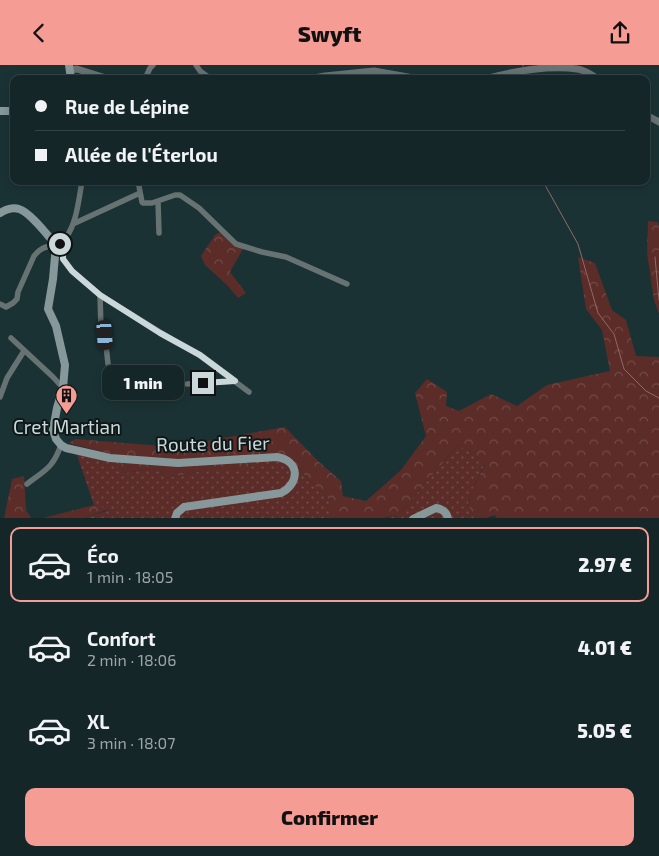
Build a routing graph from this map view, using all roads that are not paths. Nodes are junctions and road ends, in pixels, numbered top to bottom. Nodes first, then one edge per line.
1 (196, 65) edge
2 (70, 67) edge
3 (96, 75) edge
4 (206, 75) edge
5 (335, 75) edge
6 (396, 75) edge
7 (500, 75) edge
8 (590, 75) edge
9 (81, 185) edge
10 (139, 185) edge
11 (140, 193) junction
12 (158, 201) junction
13 (0, 213) edge
14 (73, 224) junction
15 (160, 233) dead end
16 (56, 245) junction
17 (348, 284) dead end
18 (100, 295) junction
19 (0, 305) edge
20 (11, 338) dead end
21 (24, 351) junction
22 (108, 364) dead end
23 (235, 381) junction
24 (187, 384) dead end
25 (62, 388) junction
26 (250, 392) dead end
27 (0, 397) edge
28 (61, 445) junction
29 (27, 483) dead end
30 (175, 518) edge
31 (415, 518) edge
32 (448, 518) edge

1 - 4 street
2 - 3 street
5 - 6 street
7 - 8 street
9 - 14 street
10 - 11 street
11 - 12 street
11 - 14 street
12 - 15 street
12 - 17 street
13 - 16 main road
14 - 16 street
16 - 18 street
16 - 19 street
16 - 25 main road
18 - 22 street
18 - 23 street
20 - 21 street
21 - 25 street
21 - 27 street
23 - 24 street
23 - 26 street
25 - 28 main road
28 - 29 street
28 - 30 main road, Route du Fier
31 - 32 main road

